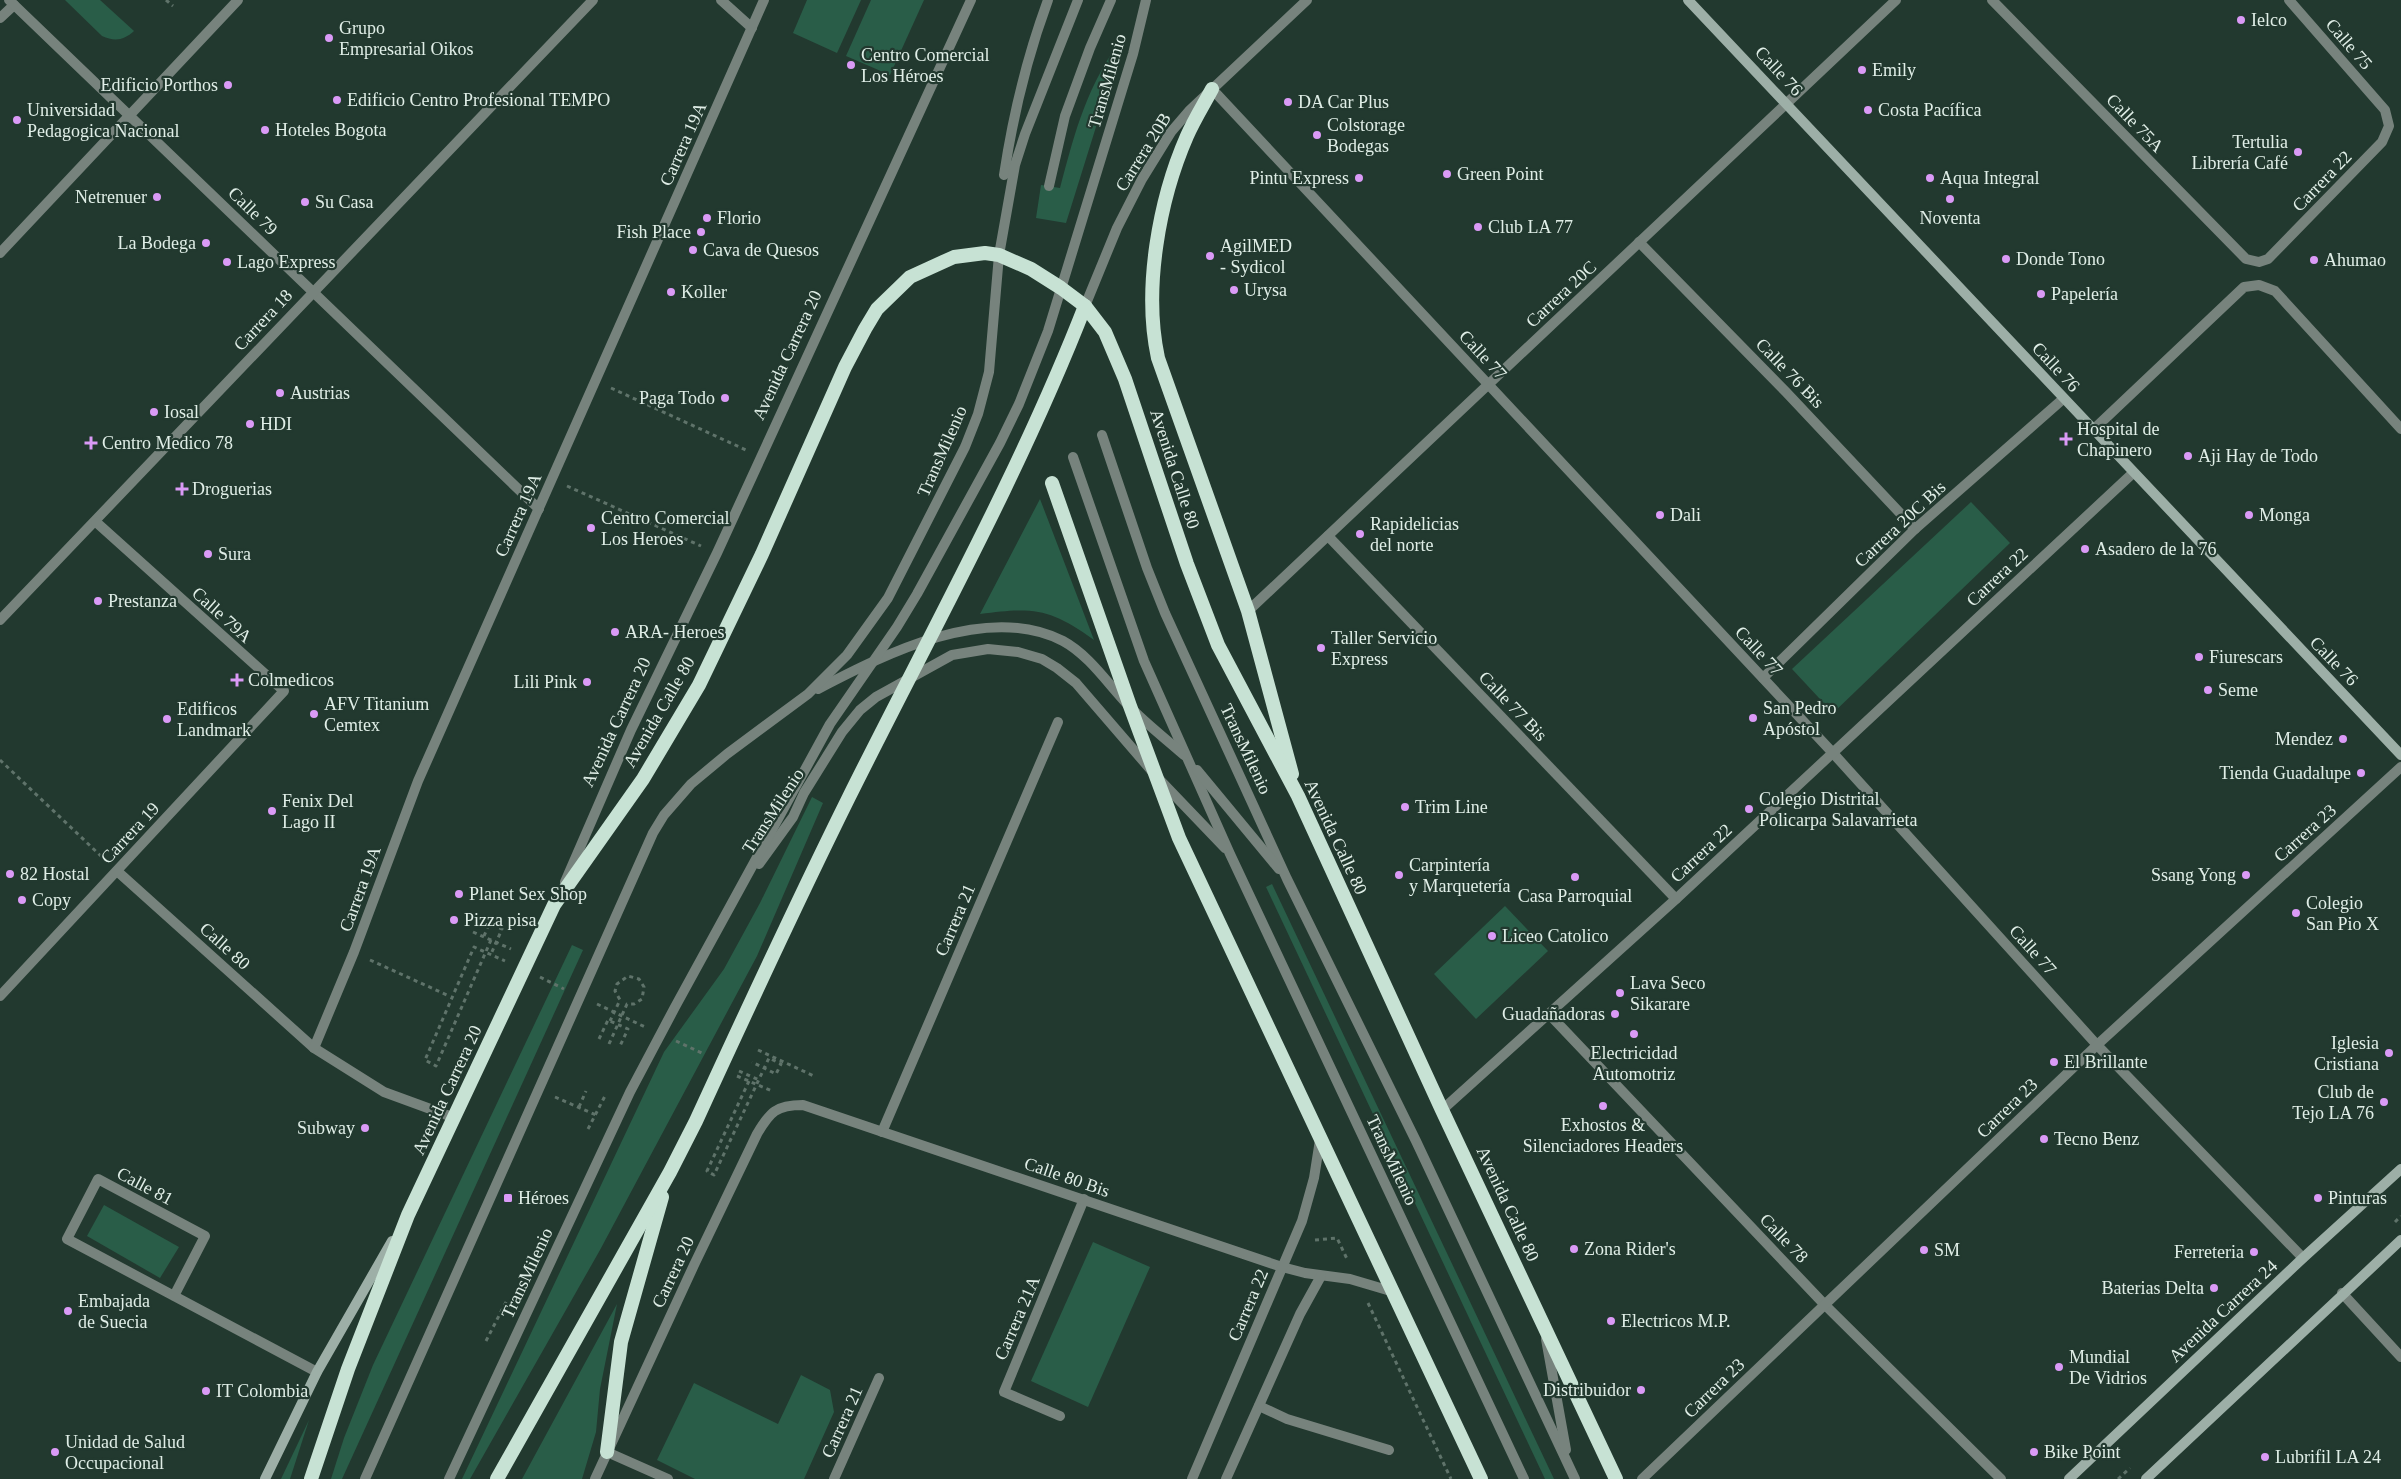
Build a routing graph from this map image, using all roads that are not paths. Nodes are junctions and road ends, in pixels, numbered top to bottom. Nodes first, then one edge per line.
1 (238, 0) edge
2 (593, 0) edge
3 (721, 0) edge
4 (764, 0) edge
5 (971, 0) edge
6 (1048, 0) edge
7 (1078, 0) edge
8 (1111, 0) edge
9 (1146, 0) edge
10 (1307, 0) edge
11 (1688, 0) edge
12 (1896, 0) edge
13 (1992, 0) edge
14 (2289, 0) edge
15 (11, 2) edge
16 (0, 18) edge
17 (752, 28) junction
18 (1212, 89) junction
19 (1787, 103) junction
20 (2386, 110) joint
21 (130, 115) junction
22 (1004, 175) dead end
23 (1049, 186) dead end
24 (1639, 242) junction
25 (0, 253) edge
26 (999, 255) junction
27 (2259, 262) joint
28 (1061, 288) junction
29 (313, 290) junction
30 (1084, 306) junction
31 (1488, 384) junction
32 (2063, 399) junction
33 (2401, 429) edge
34 (2093, 430) junction
35 (1102, 435) dead end
36 (1073, 457) dead end
37 (2133, 473) junction
38 (1052, 484) dead end
39 (538, 509) junction
40 (96, 522) junction
41 (1915, 529) junction
42 (1328, 536) junction
43 (1248, 611) junction
44 (0, 620) edge
45 (929, 640) junction
46 (875, 659) junction
47 (911, 677) junction
48 (1763, 678) junction
49 (284, 691) joint
50 (808, 694) junction
51 (1130, 706) junction
52 (1058, 722) dead end
53 (1832, 752) junction
54 (2401, 755) edge
55 (1189, 759) junction
56 (2401, 767) edge
57 (1157, 777) junction
58 (1298, 796) junction
59 (1230, 854) junction
60 (117, 871) junction
61 (1288, 879) junction
62 (735, 897) junction
63 (1676, 899) junction
64 (554, 906) junction
65 (0, 996) edge
66 (1548, 1014) junction
67 (2097, 1045) junction
68 (314, 1048) junction
69 (803, 1105) joint
70 (1442, 1110) junction
71 (455, 1118) junction
72 (882, 1132) junction
73 (1320, 1140) junction
74 (2401, 1169) edge
75 (670, 1172) junction
76 (1084, 1199) junction
77 (408, 1214) junction
78 (2401, 1240) edge
79 (2303, 1258) junction
80 (1282, 1267) junction
81 (1321, 1276) junction
82 (1394, 1292) junction
83 (2342, 1293) junction
84 (174, 1296) junction
85 (1824, 1304) junction
86 (1542, 1320) junction
87 (2401, 1356) edge
88 (317, 1372) junction
89 (879, 1378) dead end
90 (1259, 1406) junction
91 (1060, 1416) dead end
92 (1389, 1450) dead end
93 (607, 1452) junction
94 (1568, 1464) junction
95 (265, 1479) edge
96 (311, 1479) edge
97 (365, 1479) edge
98 (449, 1479) edge
99 (497, 1479) edge
100 (595, 1479) edge
101 (668, 1479) edge
102 (834, 1479) edge
103 (1192, 1479) edge
104 (1226, 1479) edge
105 (1481, 1479) edge
106 (1524, 1479) edge
107 (1575, 1479) edge
108 (1616, 1479) edge
109 (1642, 1479) edge
110 (2001, 1479) edge
111 (2069, 1479) edge
112 (2146, 1479) edge

1 - 21 street
2 - 29 street, Carrera 18
3 - 17 street
4 - 17 street, Carrera 19A
5 - 64 street, Avenida Carrera 20
6 - 22 street
7 - 26 street, TransMilenio
8 - 23 street, TransMilenio
9 - 28 street, TransMilenio
10 - 18 street, Carrera 20B
11 - 19 main road, Calle 76
12 - 19 street, Carrera 20C
13 - 27 street, Calle 75A
14 - 20 street, Calle 75
15 - 16 street
15 - 21 street, Calle 79
17 - 39 street, Carrera 19A
18 - 30 street, Carrera 20B
18 - 31 street, Calle 77
18 - 43 highway
19 - 24 street, Carrera 20C
19 - 32 main road, Calle 76
20 - 27 street, Carrera 22
21 - 25 street
21 - 29 street, Calle 79
24 - 31 street, Carrera 20C
24 - 41 street, Calle 76 Bis
26 - 28 highway, Avenida Calle 80
26 - 50 street, TransMilenio
26 - 64 highway, Avenida Calle 80
28 - 30 highway, Avenida Calle 80
28 - 46 street, TransMilenio
29 - 39 street, Calle 79
29 - 40 street, Carrera 18
30 - 45 highway
30 - 58 highway, Avenida Calle 80
31 - 42 street, Carrera 20C
31 - 48 street, Calle 77
32 - 34 main road, Calle 76
32 - 41 street, Carrera 20C Bis
33 - 34 street
34 - 37 main road, Calle 76
35 - 61 street, TransMilenio
36 - 55 street, TransMilenio
37 - 53 street, Carrera 22
37 - 54 main road, Calle 76
38 - 51 highway
39 - 68 street, Carrera 19A
40 - 44 street, Carrera 18
40 - 49 street, Calle 79A
41 - 48 street, Carrera 20C Bis
42 - 43 street, Carrera 20C
42 - 63 street, Calle 77 Bis
43 - 58 highway
45 - 46 street, TransMilenio
45 - 47 highway
45 - 51 street, TransMilenio
46 - 50 street, TransMilenio
46 - 62 street, TransMilenio
47 - 57 street, TransMilenio
47 - 62 street, TransMilenio
47 - 75 highway
48 - 53 street, Calle 77
49 - 60 street, Carrera 19
50 - 97 street
51 - 55 street, TransMilenio
51 - 57 highway
52 - 72 street, Carrera 21
53 - 63 street, Carrera 22
53 - 67 street, Calle 77
55 - 59 street, TransMilenio
55 - 61 street, TransMilenio
56 - 67 street, Carrera 23
57 - 59 street, TransMilenio
57 - 73 highway
58 - 70 highway, Avenida Calle 80
59 - 106 street, TransMilenio
60 - 65 street, Carrera 19
60 - 68 street, Calle 80
61 - 94 street, TransMilenio
62 - 98 street, TransMilenio
63 - 66 street, Carrera 22
64 - 71 highway, Avenida Carrera 20
66 - 70 street, Carrera 22
66 - 85 street, Calle 78
67 - 79 street, Calle 77
67 - 85 street, Carrera 23
68 - 71 street, Calle 80
69 - 72 street, Calle 80 Bis
69 - 93 street, Carrera 20
70 - 86 highway, Avenida Calle 80
71 - 77 highway, Avenida Carrera 20
72 - 76 street, Calle 80 Bis
73 - 80 street, Carrera 22
73 - 82 highway
74 - 79 main road, Avenida Carrera 24
75 - 93 highway
75 - 99 highway
76 - 80 street, Calle 80 Bis
76 - 91 street, Carrera 21A
77 - 88 main road, Avenida Carrera 20
77 - 96 highway, Avenida Carrera 20
78 - 83 main road
79 - 111 main road, Avenida Carrera 24
80 - 81 street, Calle 80 Bis
80 - 103 street, Carrera 22
81 - 82 street
81 - 90 street
82 - 105 highway
83 - 87 street
83 - 112 main road
84 - 84 street, Calle 81
84 - 88 street, Calle 81
85 - 109 street, Carrera 23
85 - 110 street, Calle 78
86 - 94 street, TransMilenio
86 - 108 highway, Avenida Calle 80
88 - 95 main road, Avenida Carrera 20
89 - 102 street, Carrera 21
90 - 92 street
90 - 104 street
93 - 100 street, Carrera 20
93 - 101 street
94 - 107 street, TransMilenio

